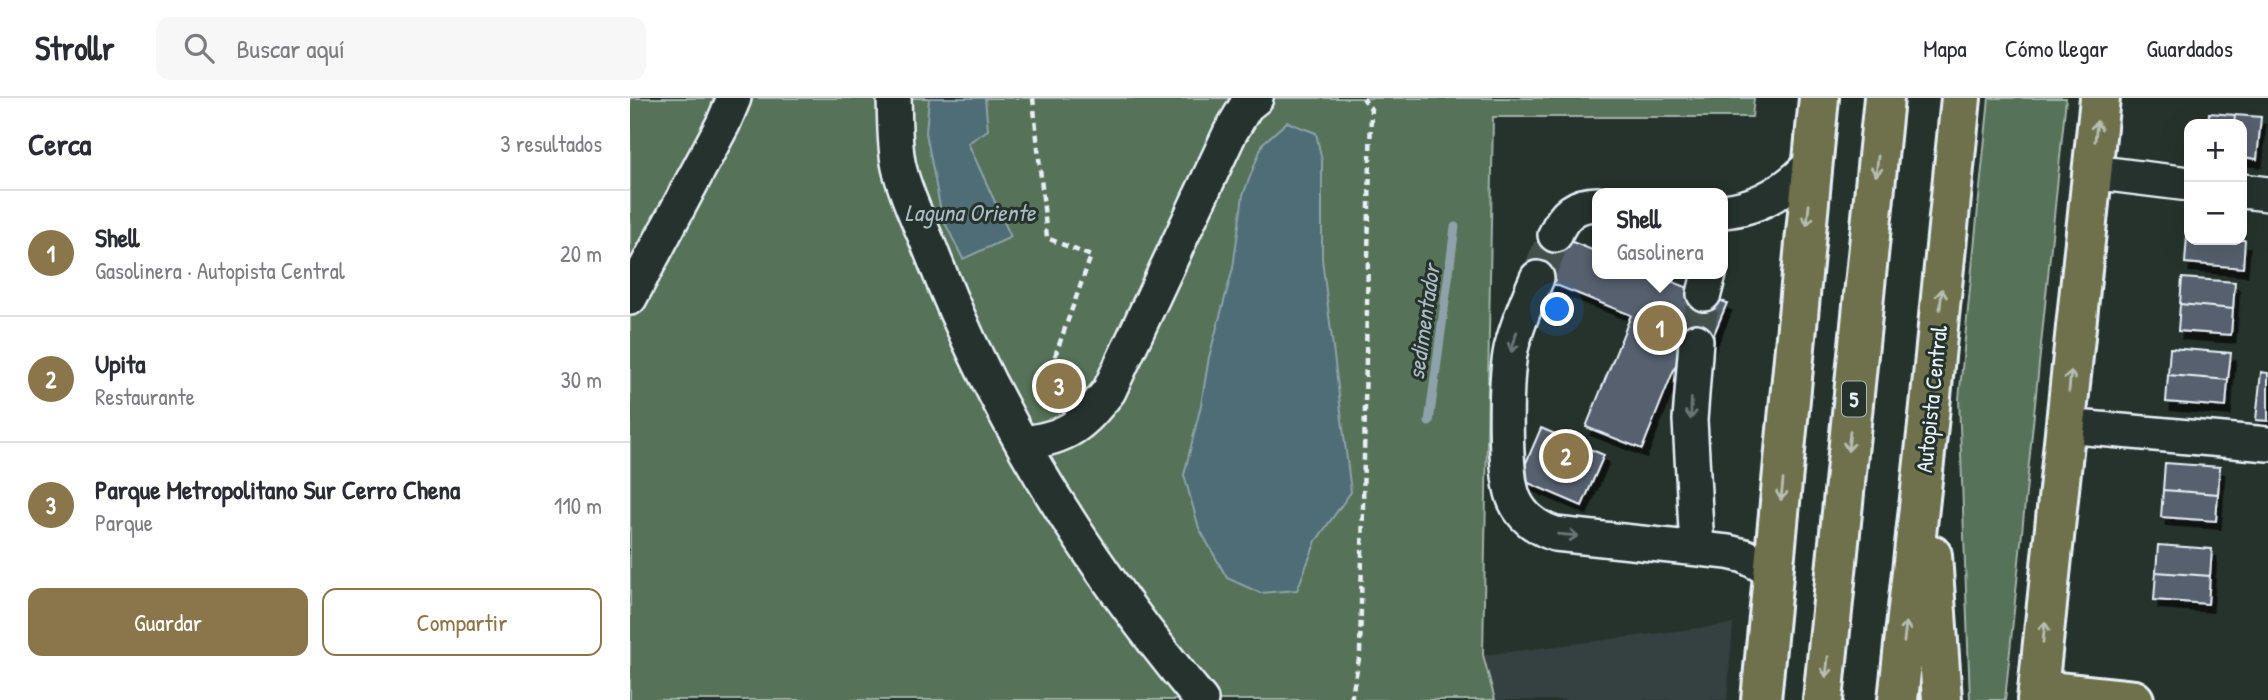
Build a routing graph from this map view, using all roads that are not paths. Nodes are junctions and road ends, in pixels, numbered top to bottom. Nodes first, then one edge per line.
1 (734, 98) edge
2 (894, 98) edge
3 (1256, 98) edge
4 (1819, 98) edge
5 (1884, 98) edge
6 (1961, 98) edge
7 (2100, 98) edge
8 (1814, 161) junction
9 (2092, 172) junction
10 (2184, 183) edge
11 (2247, 192) edge
12 (2268, 194) edge
13 (1592, 204) edge
14 (1728, 215) edge
15 (1555, 235) tunnel mouth
16 (1537, 278) tunnel mouth
17 (630, 298) edge
18 (1696, 341) tunnel mouth
19 (1929, 416) junction
20 (2065, 426) junction
21 (1023, 443) junction
22 (2268, 444) edge
23 (1697, 548) junction
24 (1774, 572) junction
25 (2037, 695) edge
26 (1200, 700) edge
27 (1761, 700) edge
28 (1823, 700) edge
29 (1898, 700) edge
30 (1942, 700) edge
31 (2134, 700) edge

1 - 17 street
2 - 21 street
3 - 21 street
4 - 8 main road
5 -> 28 main road, 5
19 -> 6 main road, Autopista Central
9 -> 7 main road
8 - 14 street
8 -> 24 main road
9 - 10 street
20 -> 9 main road
11 - 12 street
13 - 15 street
16 -> 23 street
18 -> 23 street
29 -> 19 main road, Autopista Central
19 - 30 main road
20 - 22 street
25 -> 20 main road
21 - 26 street
23 - 24 street
24 - 27 main road
25 - 31 main road

